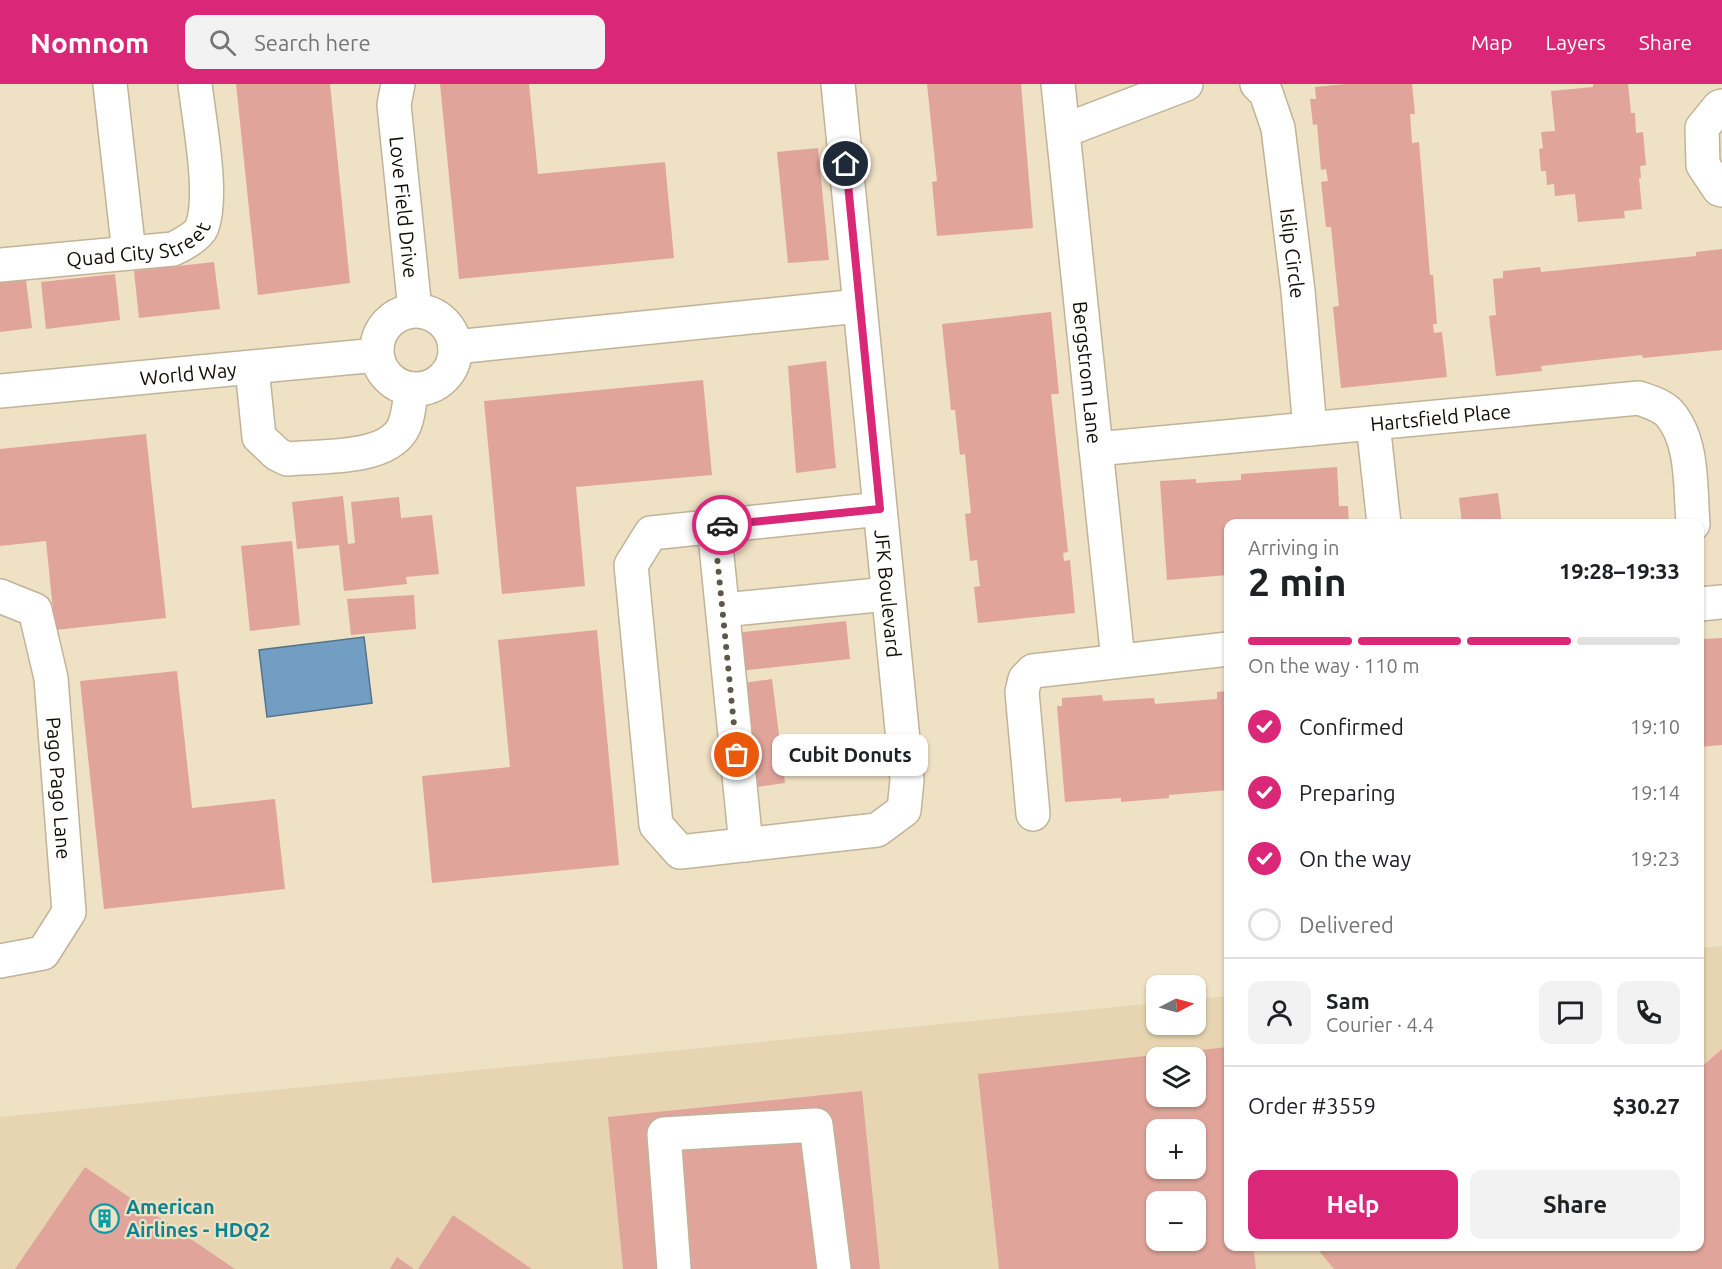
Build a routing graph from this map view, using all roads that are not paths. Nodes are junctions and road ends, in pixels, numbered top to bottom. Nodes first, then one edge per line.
1 (110, 84) edge
2 (195, 84) edge
3 (838, 84) edge
4 (1058, 84) edge
5 (1186, 84) edge
6 (1257, 84) edge
7 (390, 91) edge
8 (1722, 106) edge
9 (1063, 131) junction
10 (1722, 190) edge
11 (129, 253) junction
12 (0, 265) edge
13 (859, 306) junction
14 (416, 310) junction
15 (455, 347) junction
16 (377, 355) junction
17 (252, 368) junction
18 (412, 388) junction
19 (0, 392) edge
20 (1373, 423) junction
21 (1310, 429) junction
22 (1096, 449) junction
23 (880, 509) junction
24 (1383, 519) edge
25 (1693, 519) edge
26 (714, 526) junction
27 (888, 594) junction
28 (0, 596) edge
29 (1722, 602) edge
30 (1704, 604) edge
31 (723, 610) junction
32 (1224, 649) edge
33 (1118, 660) junction
34 (1033, 814) dead end
35 (746, 845) junction
36 (0, 961) edge
37 (674, 1269) edge
38 (834, 1269) edge

1 - 11 lane
2 - 11 lane, Quad City Street
3 - 13 lane, JFK Boulevard
4 - 9 lane, Bergstrom Lane
5 - 9 lane
6 - 21 lane, Islip Circle
7 - 14 lane, Love Field Drive
8 - 10 lane
9 - 22 lane, Bergstrom Lane
11 - 12 lane, Quad City Street
13 - 15 lane
13 - 23 lane, JFK Boulevard
14 - 15 lane
14 - 16 lane
15 - 18 lane
16 - 17 lane, World Way
16 - 18 lane
17 - 18 lane
17 - 19 lane, World Way
20 - 21 lane, Hartsfield Place
20 - 24 lane
20 - 25 lane, Hartsfield Place
21 - 22 lane, Hartsfield Place
22 - 33 lane, Bergstrom Lane
23 - 26 lane
23 - 27 lane, JFK Boulevard
26 - 31 lane
26 - 35 lane
27 - 31 lane
27 - 35 lane, JFK Boulevard
28 - 36 lane, Pago Pago Lane
29 - 30 lane
31 - 35 lane
32 - 33 lane
33 - 34 lane
37 - 38 lane

